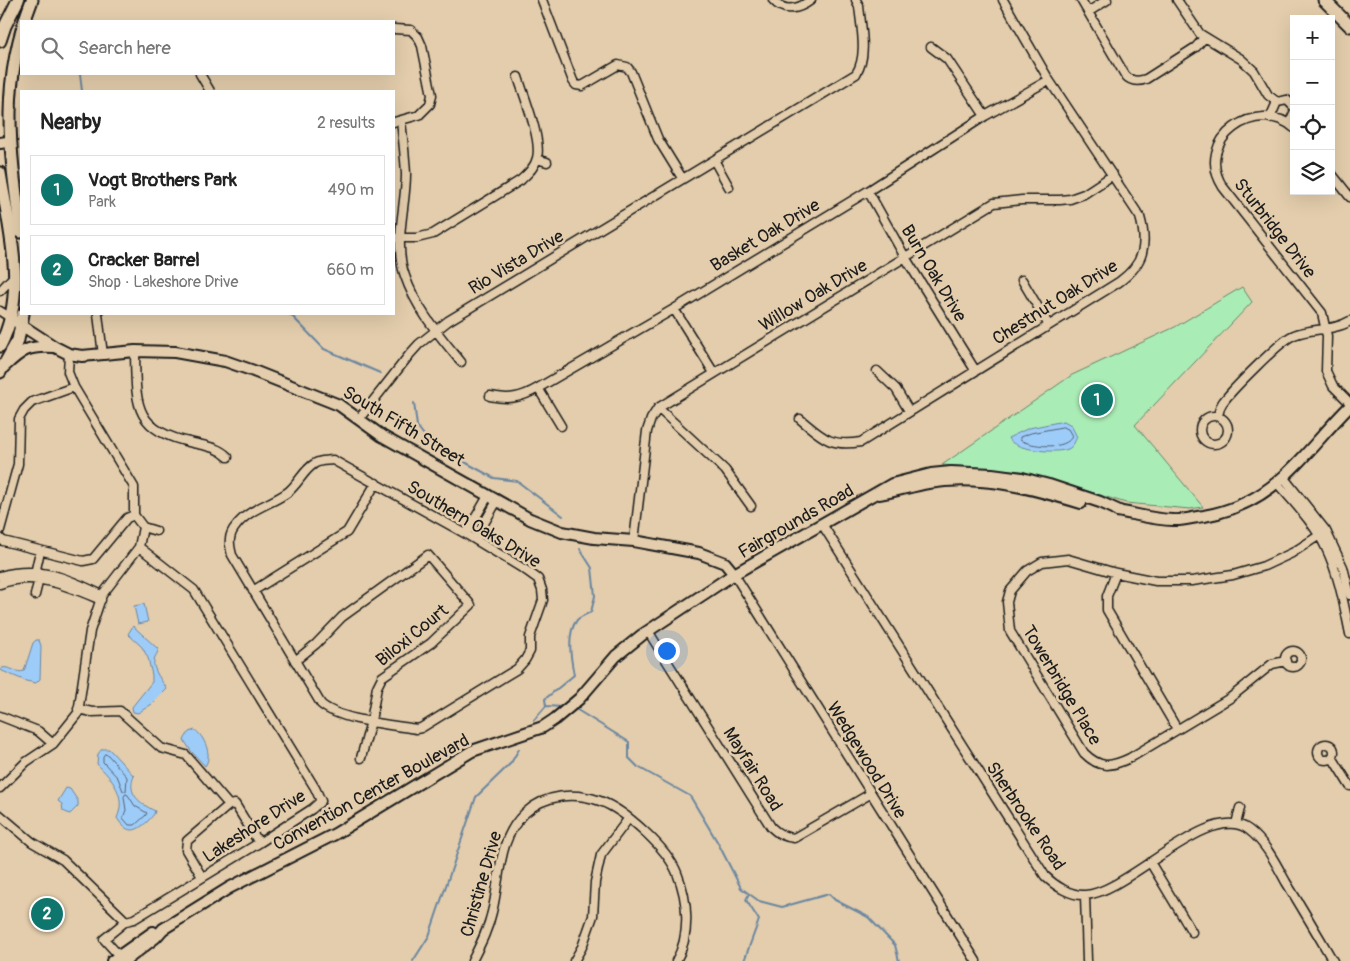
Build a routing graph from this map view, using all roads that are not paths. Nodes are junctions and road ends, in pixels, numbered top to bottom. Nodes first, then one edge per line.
1 (18, 0) edge
2 (32, 0) edge
3 (542, 0) edge
4 (773, 0) edge
5 (811, 0) edge
6 (856, 0) edge
7 (1003, 0) edge
8 (1081, 0) edge
9 (1107, 0) edge
10 (1178, 0) edge
11 (1324, 0) edge
12 (1088, 12) junction
13 (22, 20) edge
14 (20, 23) edge
15 (1350, 26) edge
16 (395, 29) edge
17 (1204, 38) junction
18 (0, 41) edge
19 (931, 47) dead end
20 (201, 75) edge
21 (518, 77) dead end
22 (1050, 80) junction
23 (209, 90) edge
24 (1272, 98) junction
25 (1292, 105) edge
26 (985, 116) junction
27 (1270, 118) junction
28 (397, 121) edge
29 (1290, 126) edge
30 (3, 142) edge
31 (537, 159) junction
32 (714, 160) junction
33 (547, 162) dead end
34 (0, 173) edge
35 (1112, 175) junction
36 (682, 178) junction
37 (1335, 178) edge
38 (728, 186) dead end
39 (868, 191) junction
40 (1350, 197) edge
41 (20, 227) edge
42 (397, 238) edge
43 (905, 257) junction
44 (15, 275) junction
45 (1022, 280) dead end
46 (0, 291) edge
47 (674, 309) junction
48 (0, 310) edge
49 (98, 315) edge
50 (11, 318) junction
51 (22, 319) edge
52 (1350, 321) edge
53 (1048, 324) junction
54 (1326, 328) junction
55 (435, 331) junction
56 (0, 346) edge
57 (55, 347) junction
58 (135, 351) junction
59 (70, 354) junction
60 (103, 355) junction
61 (461, 362) dead end
62 (1, 370) edge
63 (975, 370) junction
64 (877, 371) dead end
65 (714, 373) junction
66 (74, 387) junction
67 (538, 388) junction
68 (490, 396) dead end
69 (1350, 404) edge
70 (658, 408) junction
71 (909, 412) junction
72 (1218, 416) dead end
73 (359, 419) junction
74 (800, 420) dead end
75 (561, 426) dead end
76 (228, 457) dead end
77 (1281, 480) junction
78 (376, 484) junction
79 (488, 496) junction
80 (497, 501) junction
81 (751, 506) dead end
82 (134, 515) junction
83 (822, 524) junction
84 (143, 527) junction
85 (0, 530) edge
86 (156, 531) dead end
87 (1326, 531) junction
88 (466, 534) junction
89 (1318, 536) junction
90 (0, 538) edge
91 (475, 539) junction
92 (634, 541) junction
93 (139, 547) junction
94 (40, 551) junction
95 (1116, 573) junction
96 (734, 574) junction
97 (38, 575) junction
98 (0, 576) edge
99 (0, 584) edge
100 (253, 591) junction
101 (35, 595) dead end
102 (1350, 595) edge
103 (101, 597) junction
104 (648, 631) junction
105 (1350, 634) edge
106 (294, 661) junction
107 (1286, 661) dead end
108 (78, 709) junction
109 (0, 716) edge
110 (371, 721) junction
111 (1177, 729) junction
112 (53, 744) junction
113 (1332, 757) dead end
114 (361, 758) dead end
115 (1350, 786) edge
116 (0, 788) edge
117 (870, 794) junction
118 (229, 805) junction
119 (1240, 808) dead end
120 (0, 815) edge
121 (629, 818) junction
122 (1236, 824) junction
123 (259, 843) junction
124 (1150, 862) junction
125 (202, 877) junction
126 (1085, 895) junction
127 (126, 921) junction
128 (1192, 932) dead end
129 (120, 960) edge
130 (472, 961) edge
131 (574, 961) edge
132 (676, 961) edge
133 (976, 961) edge
134 (1087, 961) edge
135 (1333, 961) edge

1 - 18 main road
2 - 13 main road
3 - 36 street
4 - 5 street
6 - 32 street, Rio Vista Drive
7 - 22 street, Chestnut Oak Drive
8 - 12 street
9 - 12 street
10 - 17 street
11 - 15 main road
12 - 17 street
14 - 30 main road
16 - 28 street
17 - 24 street
19 - 26 street
20 - 23 street
21 - 31 street
22 - 26 street, Basket Oak Drive
22 - 35 street, Chestnut Oak Drive
24 - 25 street
24 - 27 street
26 - 39 street, Basket Oak Drive
27 - 29 street, Sturbridge Drive
27 - 54 street, Sturbridge Drive
28 - 42 street
30 - 41 main road
31 - 33 street
31 - 42 street
32 - 36 street, Rio Vista Drive
32 - 38 street
34 - 44 main road
35 - 43 street, Willow Oak Drive
35 - 53 street, Chestnut Oak Drive
36 - 55 street, Rio Vista Drive
37 - 40 street
39 - 43 street, Burn Oak Drive
39 - 47 street, Basket Oak Drive
42 - 55 street
43 - 63 street, Burn Oak Drive
43 - 65 street, Willow Oak Drive
44 - 46 street
44 - 50 main road
45 - 53 street
47 - 65 street
47 - 67 street, Basket Oak Drive
48 - 50 street
49 - 60 street
50 - 51 street, South Fifth Street
50 - 56 main road
51 - 57 street, South Fifth Street
51 - 62 main road
52 - 54 street
53 - 63 street, Chestnut Oak Drive
54 - 69 street, Sturbridge Drive
54 - 72 street
55 - 61 street
55 - 73 street, Rio Vista Drive
57 - 59 street, South Fifth Street
57 - 62 street
58 - 60 street, South Fifth Street
58 - 73 street, South Fifth Street
58 - 76 street
59 - 60 street, South Fifth Street
59 - 66 street
63 - 71 street, Chestnut Oak Drive
64 - 71 street
65 - 70 street, Willow Oak Drive
66 - 82 street
66 - 85 street
67 - 68 street, Basket Oak Drive
67 - 75 street
69 - 77 street, Fairgrounds Road
70 - 81 street
70 - 92 street
71 - 74 street, Chestnut Oak Drive
73 - 79 street, South Fifth Street
77 - 83 street, Fairgrounds Road
77 - 87 street
77 - 89 street
78 - 88 street, Southern Oaks Drive
78 - 100 street
78 - 100 street, Southern Oaks Drive
79 - 80 street, South Fifth Street
79 - 88 street
80 - 91 street
80 - 92 street, South Fifth Street
82 - 84 street
82 - 94 street
83 - 96 street, Fairgrounds Road
83 - 126 street, Sherbrooke Road
84 - 86 street
84 - 93 street
87 - 89 street, Towerbridge Place
87 - 102 street
88 - 91 street, Southern Oaks Drive
89 - 95 street, Towerbridge Place
89 - 105 street
90 - 94 street
91 - 110 street, Southern Oaks Drive
92 - 96 street, South Fifth Street
93 - 103 street
93 - 123 street, Lakeshore Drive
94 - 97 street
95 - 111 street
95 - 111 street, Towerbridge Place
96 - 104 street, Convention Center Boulevard
96 - 117 street, Wedgewood Drive
97 - 98 street
97 - 99 street
97 - 101 street
97 - 103 street
100 - 106 street, Southern Oaks Drive
103 - 108 street
104 - 117 street, Mayfair Road
104 - 129 street, Convention Center Boulevard
106 - 110 street, Southern Oaks Drive
106 - 110 street, Biloxi Court
107 - 111 street, Towerbridge Place
108 - 112 street
108 - 118 street
109 - 112 street
110 - 114 street, Biloxi Court
112 - 116 street
113 - 115 street
117 - 133 street, Wedgewood Drive
118 - 123 street
118 - 125 street
119 - 122 street
120 - 127 street
121 - 130 street, Christine Drive
121 - 131 street
121 - 132 street, Christine Drive
122 - 124 street
122 - 135 street
123 - 125 street, Lakeshore Drive
124 - 126 street
124 - 128 street
125 - 127 street, Lakeshore Drive
126 - 134 street
127 - 129 street, Lakeshore Drive

